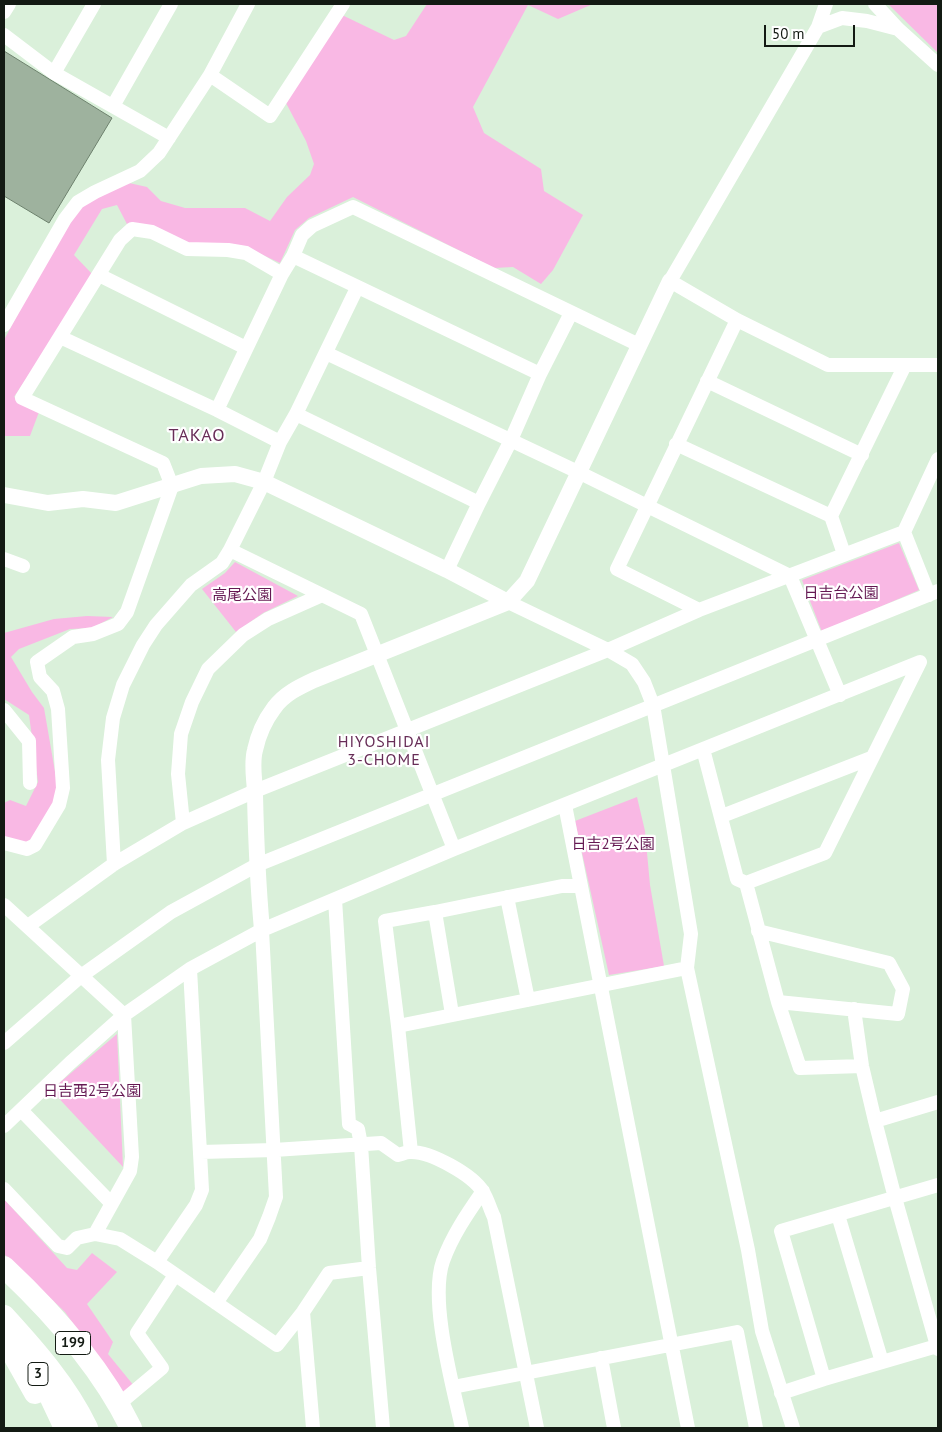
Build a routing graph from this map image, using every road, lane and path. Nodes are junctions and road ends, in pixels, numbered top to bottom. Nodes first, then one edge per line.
1 (9, 4) edge
2 (94, 4) edge
3 (171, 4) edge
4 (248, 4) edge
5 (343, 4) edge
6 (826, 4) edge
7 (874, 4) edge
8 (4, 12) edge
9 (818, 27) junction
10 (898, 29) junction
11 (4, 35) edge
12 (938, 65) edge
13 (54, 73) junction
14 (210, 75) junction
15 (113, 106) junction
16 (169, 138) junction
17 (293, 256) junction
18 (282, 274) junction
19 (99, 276) junction
20 (670, 281) junction
21 (357, 288) junction
22 (572, 313) junction
23 (737, 320) junction
24 (4, 325) edge
25 (60, 337) junction
26 (639, 345) junction
27 (246, 348) junction
28 (326, 353) junction
29 (905, 365) junction
30 (938, 365) edge
31 (540, 374) junction
32 (707, 381) junction
33 (217, 410) junction
34 (296, 414) junction
35 (511, 440) junction
36 (280, 442) junction
37 (676, 444) junction
38 (862, 455) junction
39 (938, 459) edge
40 (578, 472) junction
41 (264, 482) junction
42 (172, 486) junction
43 (4, 495) edge
44 (479, 502) junction
45 (647, 506) junction
46 (831, 516) junction
47 (904, 532) junction
48 (230, 550) junction
49 (844, 554) junction
50 (4, 558) edge
51 (23, 566) dead end
52 (447, 570) junction
53 (790, 576) junction
54 (934, 593) edge
55 (322, 595) junction
56 (508, 602) junction
57 (699, 610) junction
58 (817, 641) junction
59 (608, 650) junction
60 (378, 655) junction
61 (840, 695) junction
62 (653, 705) junction
63 (4, 710) edge
64 (407, 731) junction
65 (703, 749) junction
66 (871, 758) junction
67 (663, 766) junction
68 (30, 783) dead end
69 (255, 791) junction
70 (433, 794) junction
71 (565, 805) junction
72 (722, 816) junction
73 (183, 823) junction
74 (4, 843) edge
75 (454, 849) junction
76 (114, 864) junction
77 (257, 865) junction
78 (746, 883) junction
79 (581, 886) junction
80 (507, 897) junction
81 (335, 899) junction
82 (4, 905) edge
83 (436, 912) junction
84 (28, 926) junction
85 (262, 930) junction
86 (758, 931) junction
87 (687, 968) junction
88 (190, 969) junction
89 (81, 976) junction
90 (601, 985) junction
91 (528, 1000) junction
92 (778, 1002) junction
93 (854, 1009) junction
94 (452, 1014) junction
95 (124, 1016) junction
96 (398, 1026) junction
97 (4, 1043) edge
98 (862, 1066) junction
99 (938, 1102) edge
100 (21, 1110) junction
101 (874, 1121) junction
102 (4, 1126) edge
103 (361, 1144) junction
104 (274, 1150) junction
105 (201, 1152) junction
106 (411, 1152) junction
107 (938, 1185) edge
108 (4, 1189) edge
109 (483, 1191) junction
110 (894, 1198) junction
111 (111, 1204) junction
112 (838, 1216) junction
113 (95, 1234) junction
114 (157, 1262) junction
115 (4, 1267) edge
116 (369, 1268) junction
117 (175, 1275) junction
118 (4, 1286) edge
119 (216, 1303) junction
120 (303, 1312) junction
121 (4, 1316) edge
122 (4, 1324) edge
123 (672, 1344) junction
124 (8, 1348) edge
125 (938, 1348) edge
126 (601, 1358) junction
127 (882, 1362) junction
128 (525, 1373) junction
129 (824, 1379) junction
130 (453, 1387) junction
131 (781, 1393) junction
132 (119, 1404) junction
133 (59, 1422) edge
134 (75, 1428) edge
135 (87, 1428) edge
136 (117, 1428) edge
137 (131, 1428) edge
138 (313, 1428) edge
139 (384, 1428) edge
140 (462, 1428) edge
141 (537, 1428) edge
142 (614, 1428) edge
143 (688, 1428) edge
144 (756, 1428) edge
145 (793, 1428) edge

1 - 8 street
2 - 13 street
3 - 15 street
4 - 14 street
5 - 14 street
6 - 9 street
7 - 10 street
9 - 10 street
9 - 20 street
10 - 12 street
11 - 13 street
13 - 15 street
14 - 16 street
15 - 16 street
16 - 24 street
17 - 18 street
17 - 21 street
17 - 22 street
18 - 19 street
18 - 27 street
19 - 25 street
19 - 27 street
20 - 23 street
20 - 26 street
21 - 28 street
21 - 31 street
22 - 26 street
22 - 31 street
23 - 29 street
23 - 32 street
25 - 33 street
25 - 42 street
26 - 40 street
27 - 33 street
28 - 34 street
28 - 35 street
29 - 30 street
29 - 38 street
31 - 35 street
32 - 37 street
32 - 38 street
33 - 36 street
34 - 36 street
34 - 44 street
35 - 40 street
35 - 44 street
36 - 41 street
37 - 45 street
37 - 46 street
38 - 46 street
39 - 47 street
40 - 45 street
40 - 56 street
41 - 42 street
41 - 48 street
41 - 52 street
42 - 43 street
42 - 74 street
44 - 52 street
45 - 53 street
45 - 57 street
46 - 49 street
47 - 49 street
47 - 54 street
48 - 55 street
48 - 76 street
49 - 53 street
50 - 51 street
52 - 56 street
53 - 57 street
53 - 58 street
54 - 58 street
55 - 60 street
55 - 73 street
56 - 59 street
56 - 60 street
57 - 59 street
58 - 61 street
58 - 62 street
59 - 62 street
59 - 64 street
60 - 64 street
60 - 69 street
61 - 65 street
61 - 66 street
62 - 67 street
62 - 70 street
63 - 68 street
64 - 69 street
64 - 70 street
65 - 67 street
65 - 72 street
66 - 72 street
66 - 78 street
67 - 71 street
67 - 87 street
69 - 73 street
69 - 77 street
70 - 75 street
70 - 77 street
71 - 75 street
71 - 79 street
72 - 78 street
73 - 76 street
75 - 81 street
76 - 84 street
77 - 85 street
77 - 89 street
78 - 86 street
79 - 80 street
79 - 90 street
80 - 83 street
80 - 91 street
81 - 85 street
81 - 103 street
82 - 84 street
83 - 94 street
83 - 96 street
84 - 89 street
85 - 88 street
85 - 104 street
86 - 92 street
86 - 93 street
87 - 90 street
87 - 131 street
88 - 95 street
88 - 105 street
89 - 95 street
89 - 97 street
90 - 91 street
90 - 123 street
91 - 94 street
92 - 93 street
92 - 98 street
93 - 98 street
94 - 96 street
95 - 100 street
95 - 111 street
96 - 106 street
98 - 101 street
99 - 101 street
100 - 102 street
100 - 111 street
101 - 110 street
103 - 104 street
103 - 106 street
103 - 116 street
104 - 105 street
104 - 119 street
105 - 114 street
106 - 109 street
107 - 110 street
108 - 113 street
109 - 128 street
109 - 130 street
110 - 112 street
110 - 125 street
111 - 113 street
112 - 127 street
112 - 129 street
113 - 114 street
114 - 117 street
115 - 132 highway, 199
116 - 120 street
116 - 139 street
117 - 119 street
117 - 132 street
118 - 136 highway, 3
119 - 120 street
120 - 138 street
121 - 135 highway, 199
122 - 133 highway, 3
123 - 126 street
123 - 143 street
123 - 144 street
124 - 133 highway
125 - 127 street
126 - 128 street
126 - 142 street
127 - 129 street
128 - 130 street
128 - 141 street
129 - 131 street
130 - 140 street
131 - 145 street
132 - 137 highway, 199
133 - 134 highway

